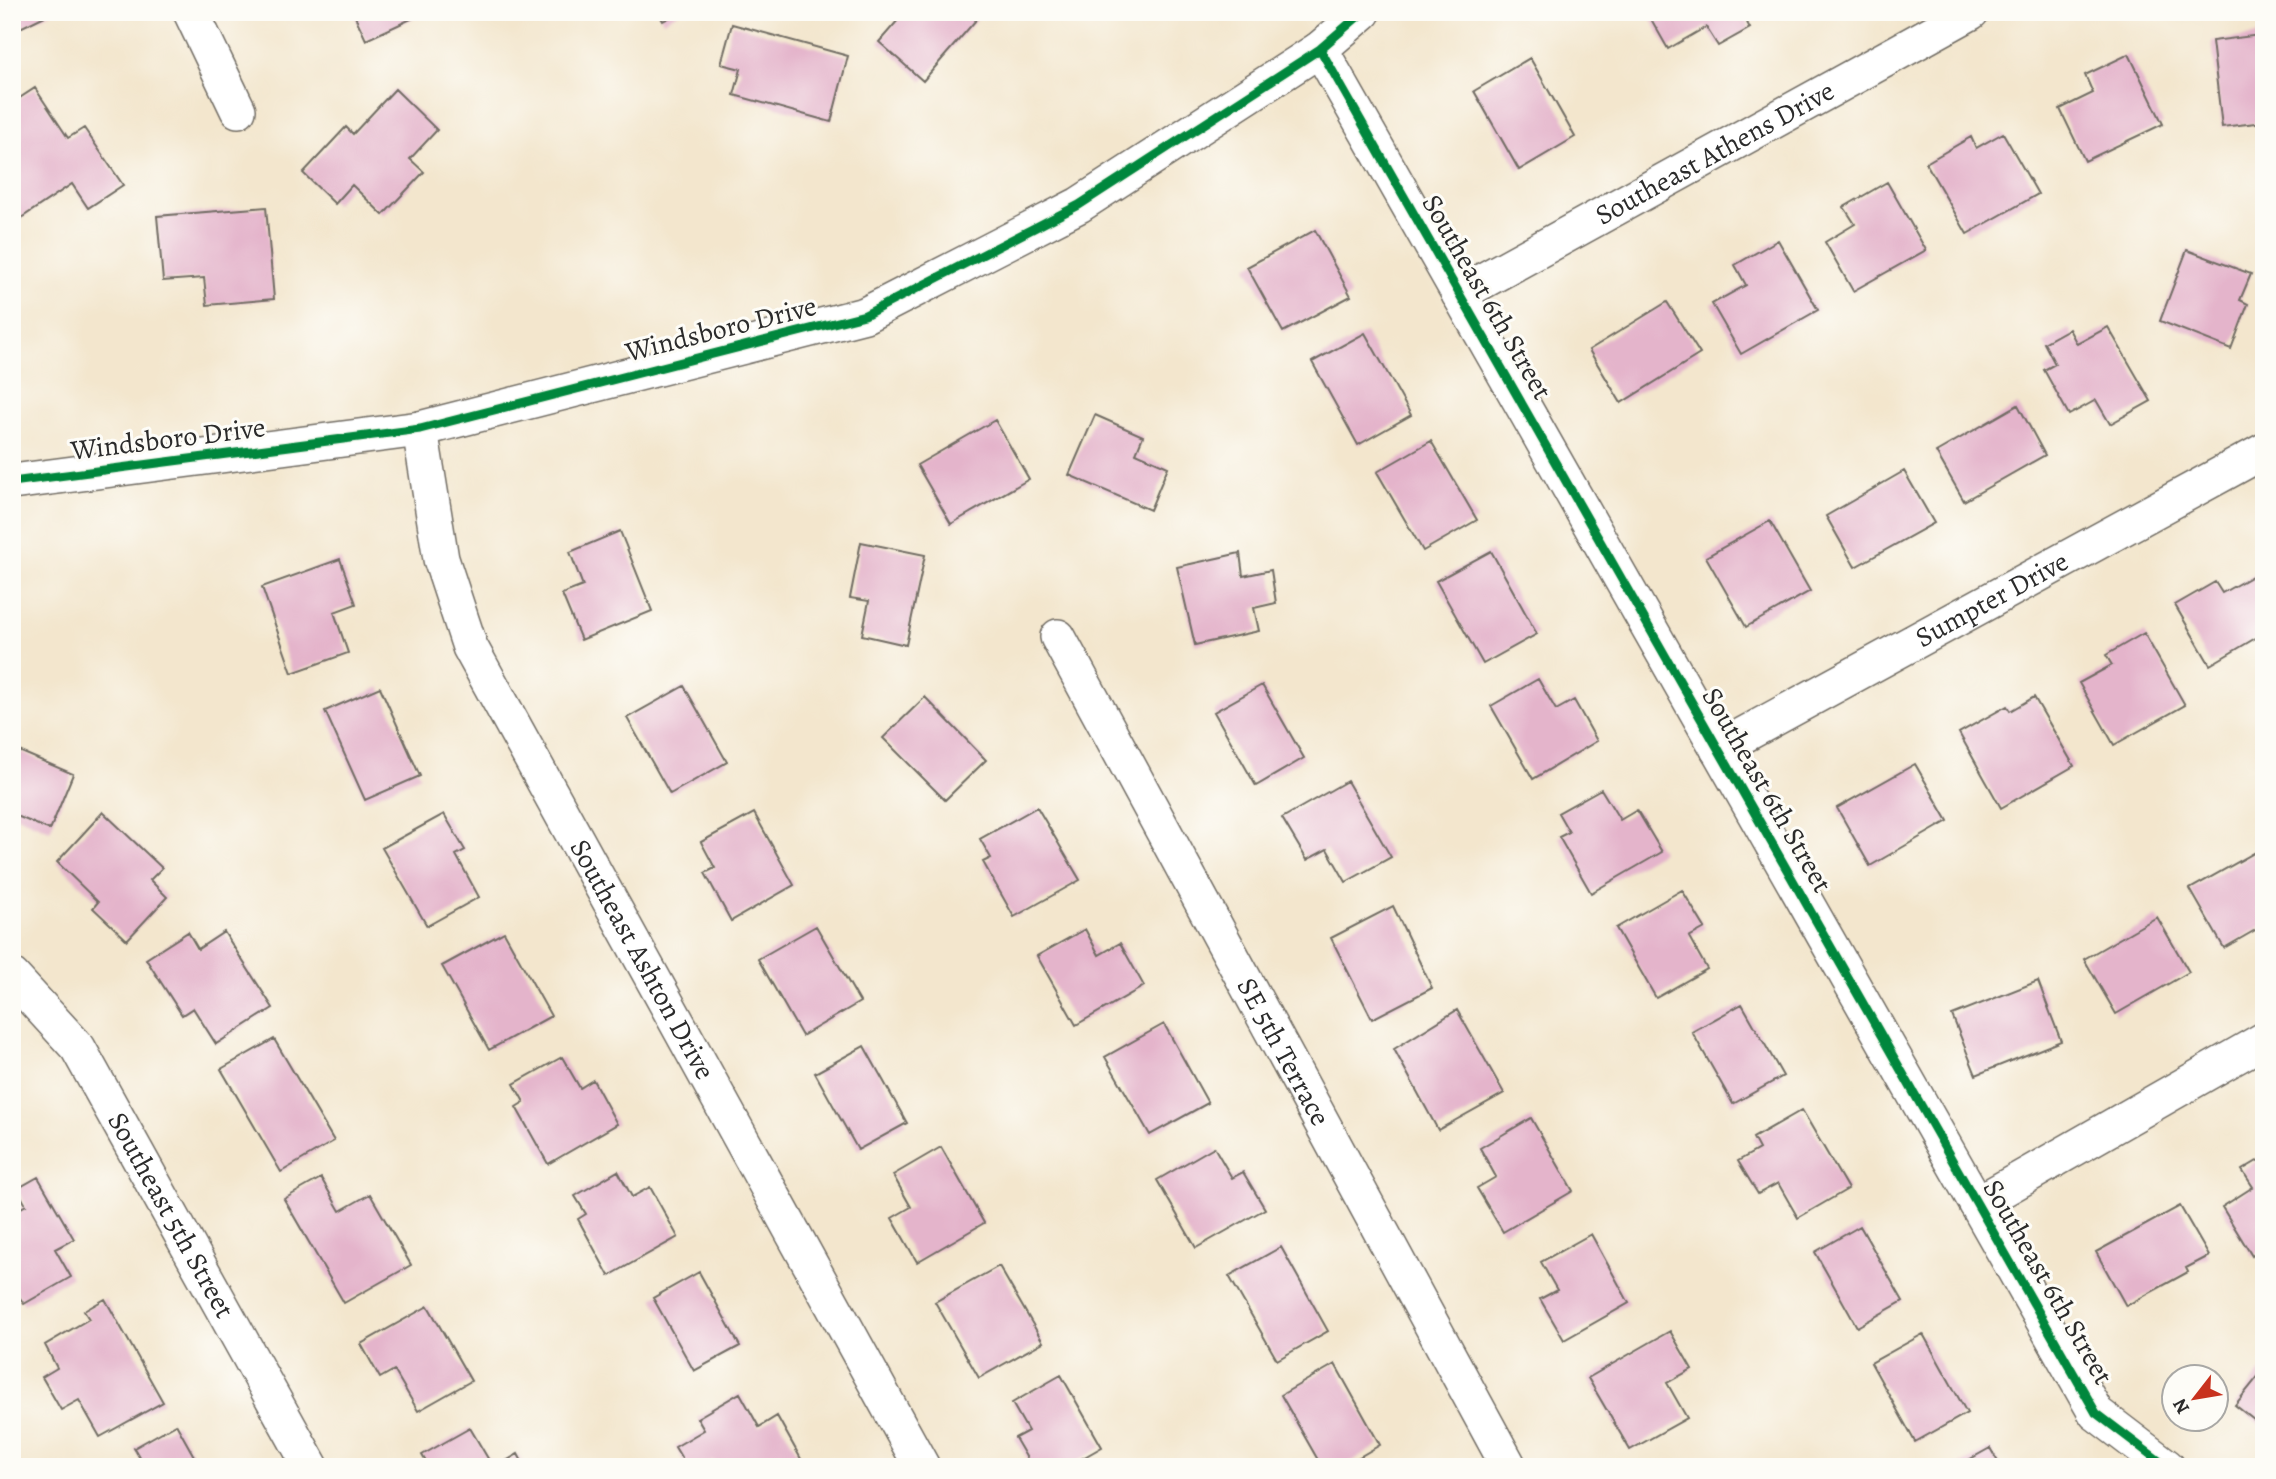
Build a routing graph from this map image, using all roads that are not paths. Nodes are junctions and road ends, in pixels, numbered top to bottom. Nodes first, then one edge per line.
1 (191, 12) edge
2 (1363, 12) edge
3 (1971, 12) edge
4 (1320, 49) junction
5 (239, 110) dead end
6 (1460, 294) junction
7 (420, 429) junction
8 (2264, 451) edge
9 (12, 482) edge
10 (1058, 637) dead end
11 (1718, 749) junction
12 (12, 976) edge
13 (2264, 1040) edge
14 (1977, 1204) junction
15 (311, 1467) edge
16 (922, 1467) edge
17 (1509, 1467) edge
18 (2167, 1467) edge

1 - 5 street
2 - 4 street, Windsboro Drive
3 - 6 street, Southeast Athens Drive
4 - 6 street, Southeast 6th Street
4 - 7 street, Windsboro Drive
6 - 11 street, Southeast 6th Street
7 - 9 street, Windsboro Drive
7 - 16 street, Southeast Ashton Drive
8 - 11 street, Sumpter Drive
10 - 17 street, SE 5th Terrace
11 - 14 street, Southeast 6th Street
12 - 15 street, Southeast 5th Street
13 - 14 street
14 - 18 street, Southeast 6th Street

